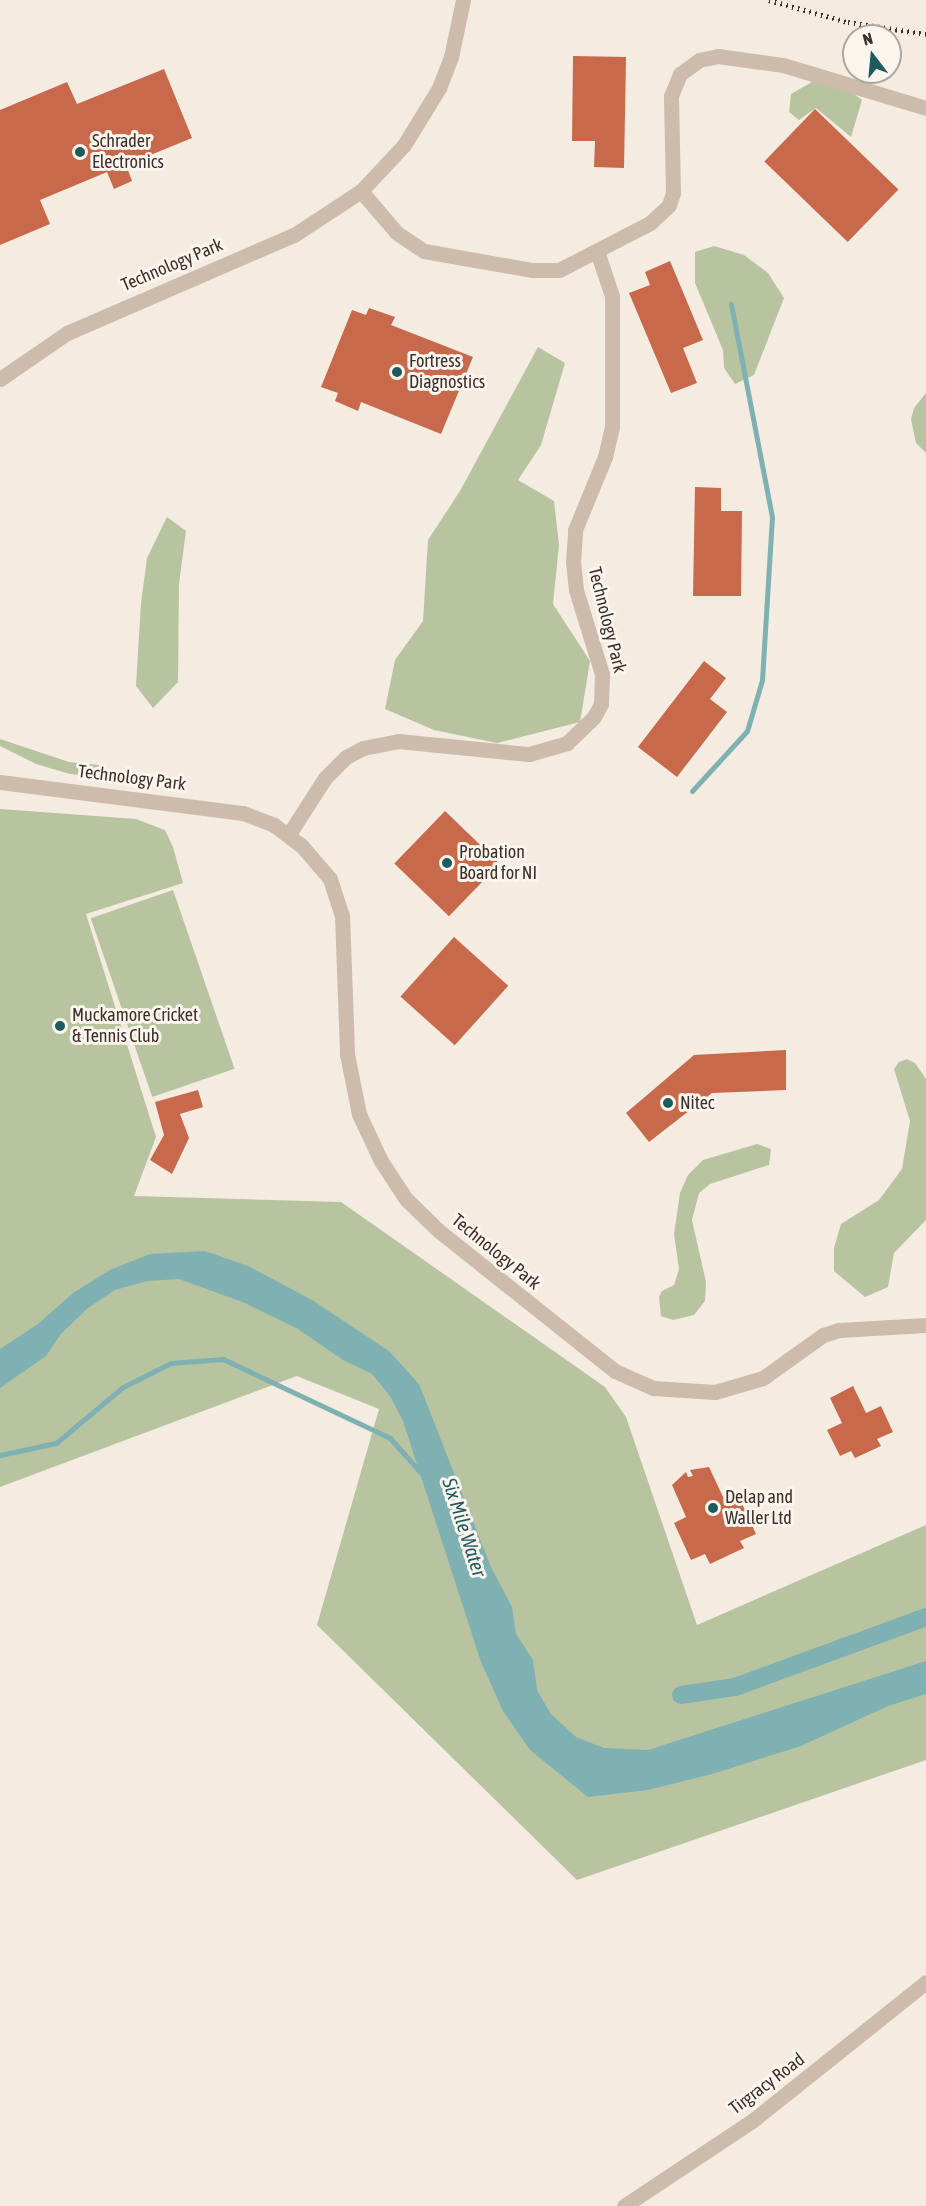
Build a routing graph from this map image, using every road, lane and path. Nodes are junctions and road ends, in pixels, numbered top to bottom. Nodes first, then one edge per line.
1 (463, 0) edge
2 (926, 108) edge
3 (361, 191) junction
4 (597, 251) junction
5 (0, 379) edge
6 (0, 782) edge
7 (289, 834) junction
8 (926, 1325) edge
9 (926, 1982) edge
10 (624, 2206) edge

1 - 3 street, Technology Park
2 - 4 street
3 - 4 street
3 - 5 street, Technology Park
4 - 7 street, Technology Park
6 - 7 street, Technology Park
7 - 8 street, Technology Park
9 - 10 street, Tirgracy Road

